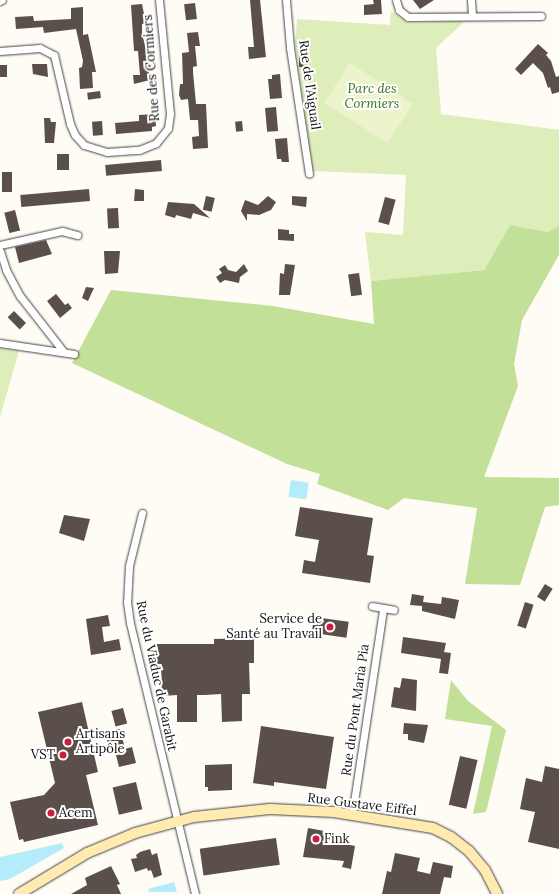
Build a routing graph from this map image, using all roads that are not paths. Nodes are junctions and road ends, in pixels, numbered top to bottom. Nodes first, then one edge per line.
1 (159, 0) edge
2 (286, 0) edge
3 (396, 0) edge
4 (471, 0) edge
5 (472, 16) junction
6 (541, 16) dead end
7 (0, 51) edge
8 (309, 174) dead end
9 (77, 235) dead end
10 (0, 245) edge
11 (0, 251) edge
12 (3, 270) edge
13 (0, 343) edge
14 (63, 351) junction
15 (74, 354) dead end
16 (142, 513) dead end
17 (372, 606) dead end
18 (383, 609) junction
19 (394, 610) dead end
20 (352, 815) junction
21 (177, 821) junction
22 (19, 894) edge
23 (195, 894) edge
24 (496, 894) edge

1 - 7 street, Rue des Cormiers
2 - 8 street, Rue de l’Aiguail
3 - 5 street
4 - 5 street
5 - 6 street
9 - 10 street
11 - 12 street
12 - 14 street
13 - 14 street
14 - 15 street
16 - 21 street, Rue du Viaduc de Garabit
17 - 18 street
18 - 19 street
18 - 20 street, Rue du Pont Maria Pia
20 - 21 street, Rue Gustave Eiffel
20 - 24 street, Rue Gustave Eiffel
21 - 22 street, Rue Gustave Eiffel
21 - 23 street, Rue du Viaduc de Garabit

